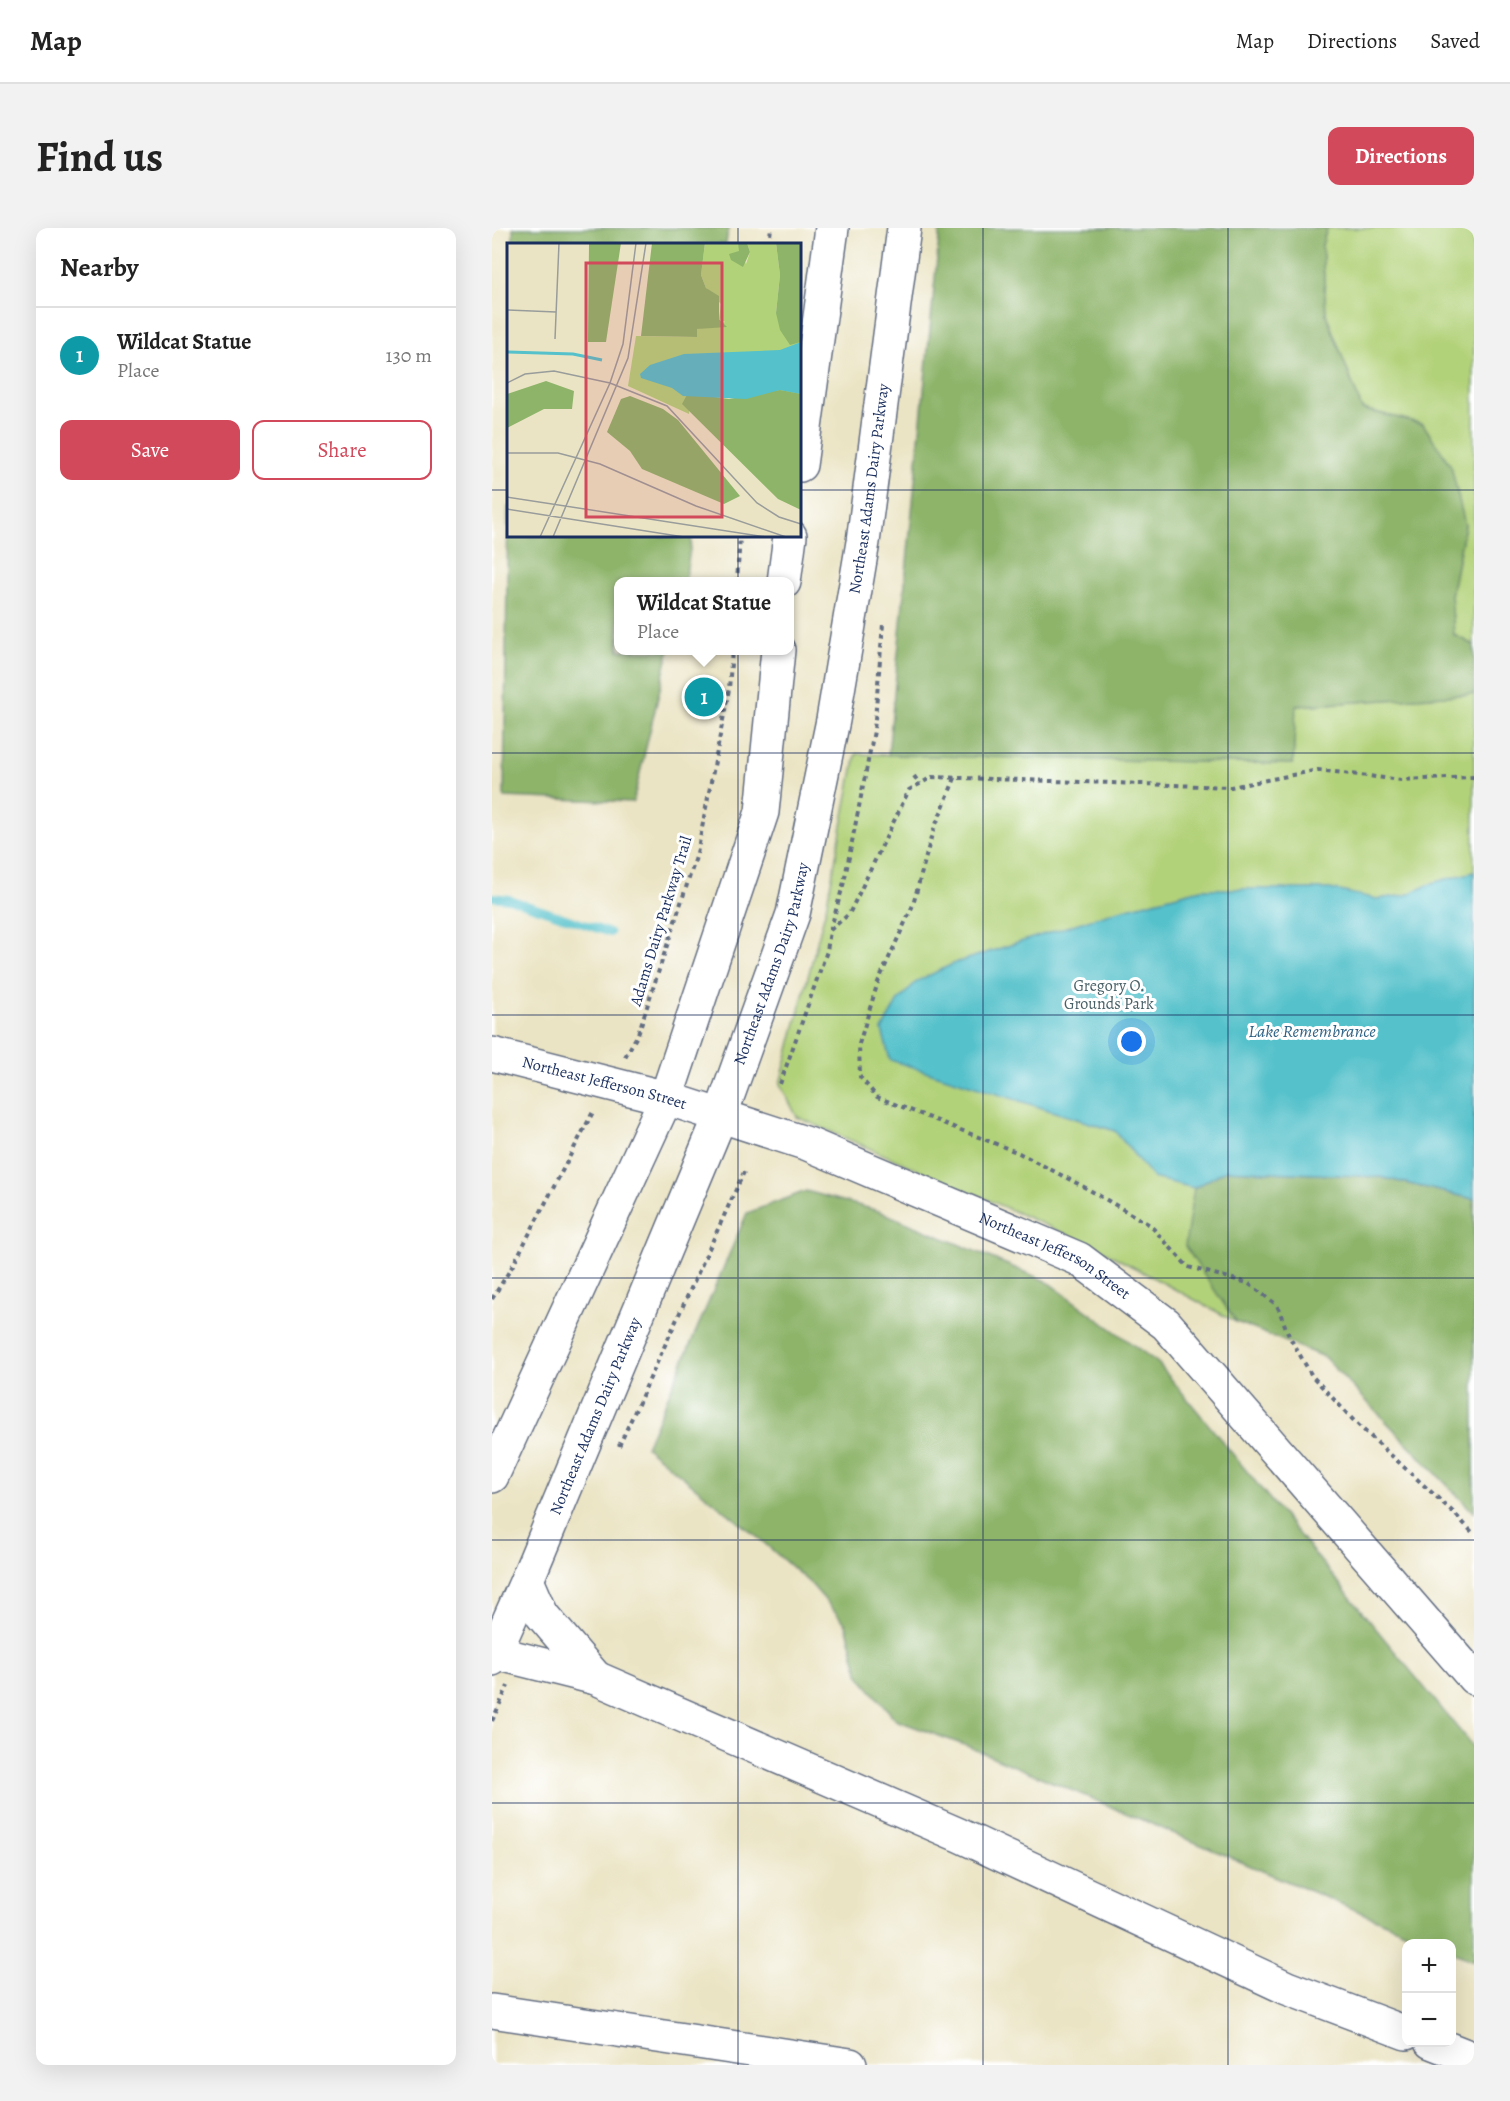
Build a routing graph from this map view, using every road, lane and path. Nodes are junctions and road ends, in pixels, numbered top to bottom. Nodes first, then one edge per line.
1 (771, 228) edge
2 (832, 228) edge
3 (904, 228) edge
4 (769, 243) edge
5 (801, 458) edge
6 (740, 537) edge
7 (790, 537) edge
8 (737, 577) edge
9 (785, 577) edge
10 (732, 655) edge
11 (778, 655) edge
12 (914, 776) dead end
13 (1474, 777) edge
14 (955, 778) junction
15 (920, 784) junction
16 (830, 931) dead end
17 (492, 1054) edge
18 (626, 1054) dead end
19 (666, 1098) junction
20 (720, 1117) junction
21 (583, 1127) dead end
22 (744, 1172) dead end
23 (492, 1299) edge
24 (617, 1450) dead end
25 (492, 1476) edge
26 (1474, 1534) edge
27 (527, 1580) junction
28 (497, 1661) edge
29 (596, 1678) junction
30 (1474, 1678) edge
31 (492, 1721) edge
32 (492, 2011) edge
33 (1402, 2031) edge
34 (1442, 2047) edge
35 (1474, 2059) edge
36 (850, 2065) edge

1 - 4 path
2 - 5 main road
3 - 20 main road, Northeast Adams Dairy Parkway
6 - 8 path
7 - 9 main road
10 - 18 path, Adams Dairy Parkway Trail
11 - 19 main road
12 - 15 path
13 - 14 path
14 - 15 path
14 - 26 path
15 - 16 path
17 - 19 main road, Northeast Jefferson Street
19 - 20 main road, Northeast Jefferson Street
19 - 25 main road
20 - 27 main road, Northeast Adams Dairy Parkway
20 - 30 main road, Northeast Jefferson Street
21 - 23 path
22 - 24 path
27 - 28 main road, Northeast Adams Dairy Parkway
27 - 29 main road
28 - 29 main road
28 - 31 path
29 - 33 main road
32 - 36 main road
34 - 35 main road

